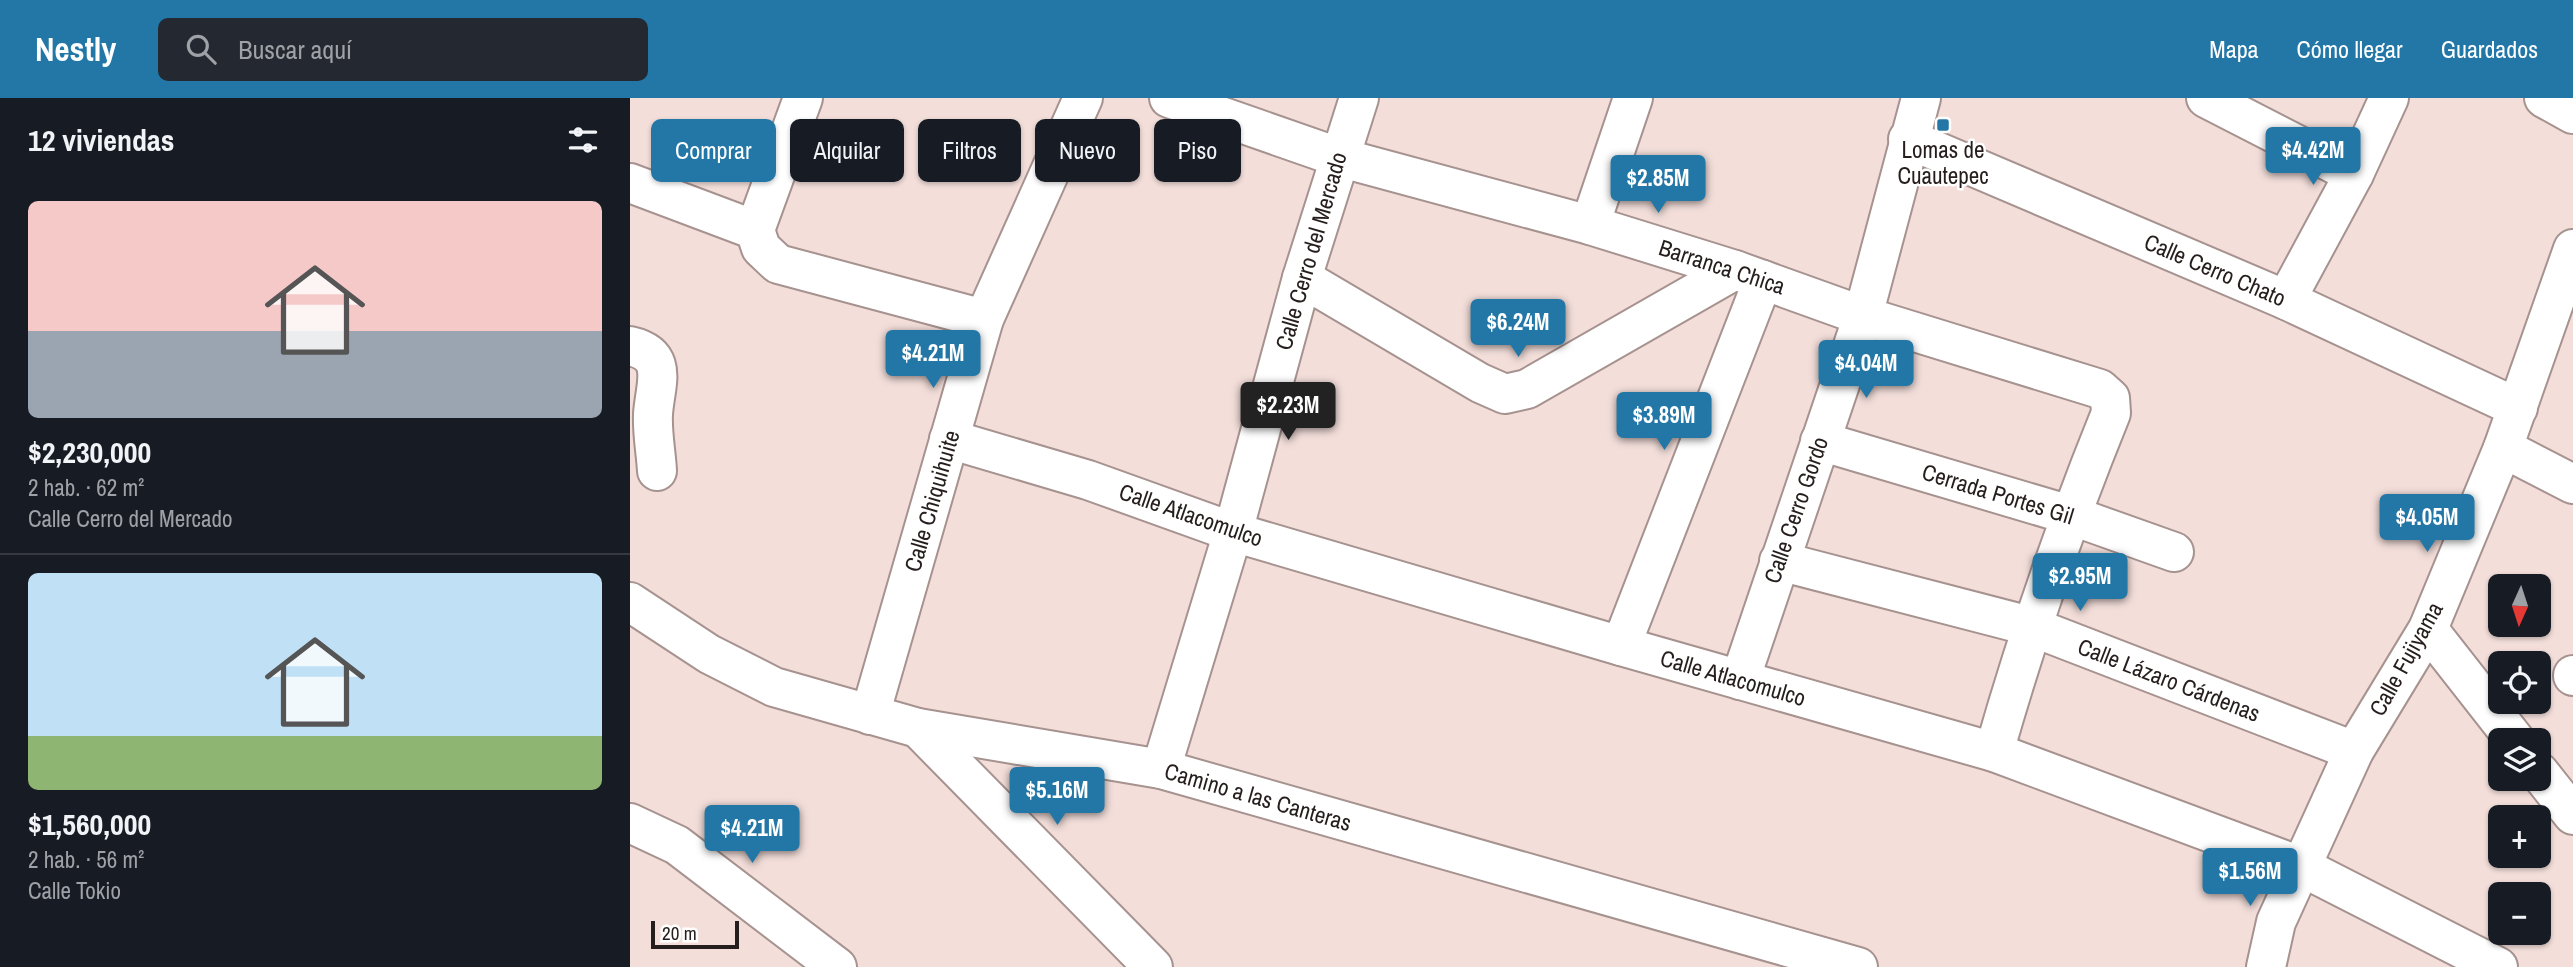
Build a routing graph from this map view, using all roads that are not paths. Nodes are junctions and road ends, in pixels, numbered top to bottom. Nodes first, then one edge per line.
1 (803, 98) edge
2 (1083, 98) edge
3 (1170, 98) edge
4 (1359, 98) edge
5 (1633, 98) edge
6 (1921, 98) edge
7 (2206, 98) edge
8 (2389, 98) edge
9 (2544, 98) edge
10 (2573, 114) edge
11 (1909, 139) junction
12 (1338, 157) junction
13 (2354, 174) junction
14 (630, 183) edge
15 (1590, 225) junction
16 (755, 230) junction
17 (2573, 249) edge
18 (1749, 275) junction
19 (1301, 278) junction
20 (2286, 300) junction
21 (1863, 316) junction
22 (984, 319) junction
23 (630, 346) edge
24 (2518, 408) junction
25 (949, 439) junction
26 (1820, 441) junction
27 (2503, 448) junction
28 (657, 471) dead end
29 (2573, 484) edge
30 (2070, 515) junction
31 (1233, 532) junction
32 (2174, 552) dead end
33 (1779, 561) junction
34 (630, 602) edge
35 (2030, 626) junction
36 (2428, 629) junction
37 (1621, 646) junction
38 (1740, 680) junction
39 (870, 715) junction
40 (918, 728) junction
41 (2506, 728) edge
42 (2354, 751) junction
43 (1994, 752) junction
44 (1161, 769) junction
45 (2551, 787) edge
46 (2573, 815) edge
47 (630, 823) edge
48 (2300, 866) junction
49 (836, 967) edge
50 (1153, 967) edge
51 (1858, 967) edge
52 (2266, 967) edge
53 (2498, 967) edge

1 - 16 street
2 - 22 street, Calle Chiquihuite
3 - 12 street, Barranca Chica
4 - 12 street, Calle Cerro del Mercado
5 - 15 street
6 - 11 street, Calle Cerro Gordo
7 - 13 street
8 - 13 street
9 - 10 street
11 - 20 street, Calle Cerro Chato
11 - 21 street, Calle Cerro Gordo
12 - 15 street, Barranca Chica
12 - 19 street, Calle Cerro del Mercado
13 - 20 street
14 - 16 street
15 - 18 street, Barranca Chica
16 - 22 street
17 - 24 street, Calle Fujiyama
18 - 19 street
18 - 21 street, Barranca Chica
18 - 37 street
19 - 31 street, Calle Cerro del Mercado
20 - 24 street, Calle Cerro Chato
21 - 26 street, Calle Cerro Gordo
21 - 30 street, Barranca Chica
22 - 25 street, Calle Chiquihuite
23 - 28 street
24 - 27 street, Calle Fujiyama
25 - 31 street, Calle Atlacomulco
25 - 39 street, Calle Chiquihuite
26 - 30 street, Cerrada Portes Gil
26 - 33 street, Calle Cerro Gordo
27 - 29 street
27 - 36 street, Calle Fujiyama
30 - 32 street, Cerrada Portes Gil
30 - 35 street
31 - 37 street, Calle Atlacomulco
31 - 44 street, Calle Cerro del Mercado
33 - 35 street, Calle Lázaro Cárdenas
33 - 38 street, Calle Cerro Gordo
34 - 39 street, Camino a las Canteras
35 - 42 street, Calle Lázaro Cárdenas
35 - 43 street
36 - 41 street
36 - 42 street, Calle Fujiyama
37 - 38 street, Calle Atlacomulco
38 - 43 street, Calle Atlacomulco
39 - 40 street, Camino a las Canteras
40 - 44 street, Camino a las Canteras
40 - 50 street
42 - 48 street, Calle Fujiyama
43 - 48 street, Calle Atlacomulco
44 - 51 street, Camino a las Canteras
45 - 46 street
47 - 49 street
48 - 52 street, Calle Fujiyama
48 - 53 street, Calle Atlacomulco

